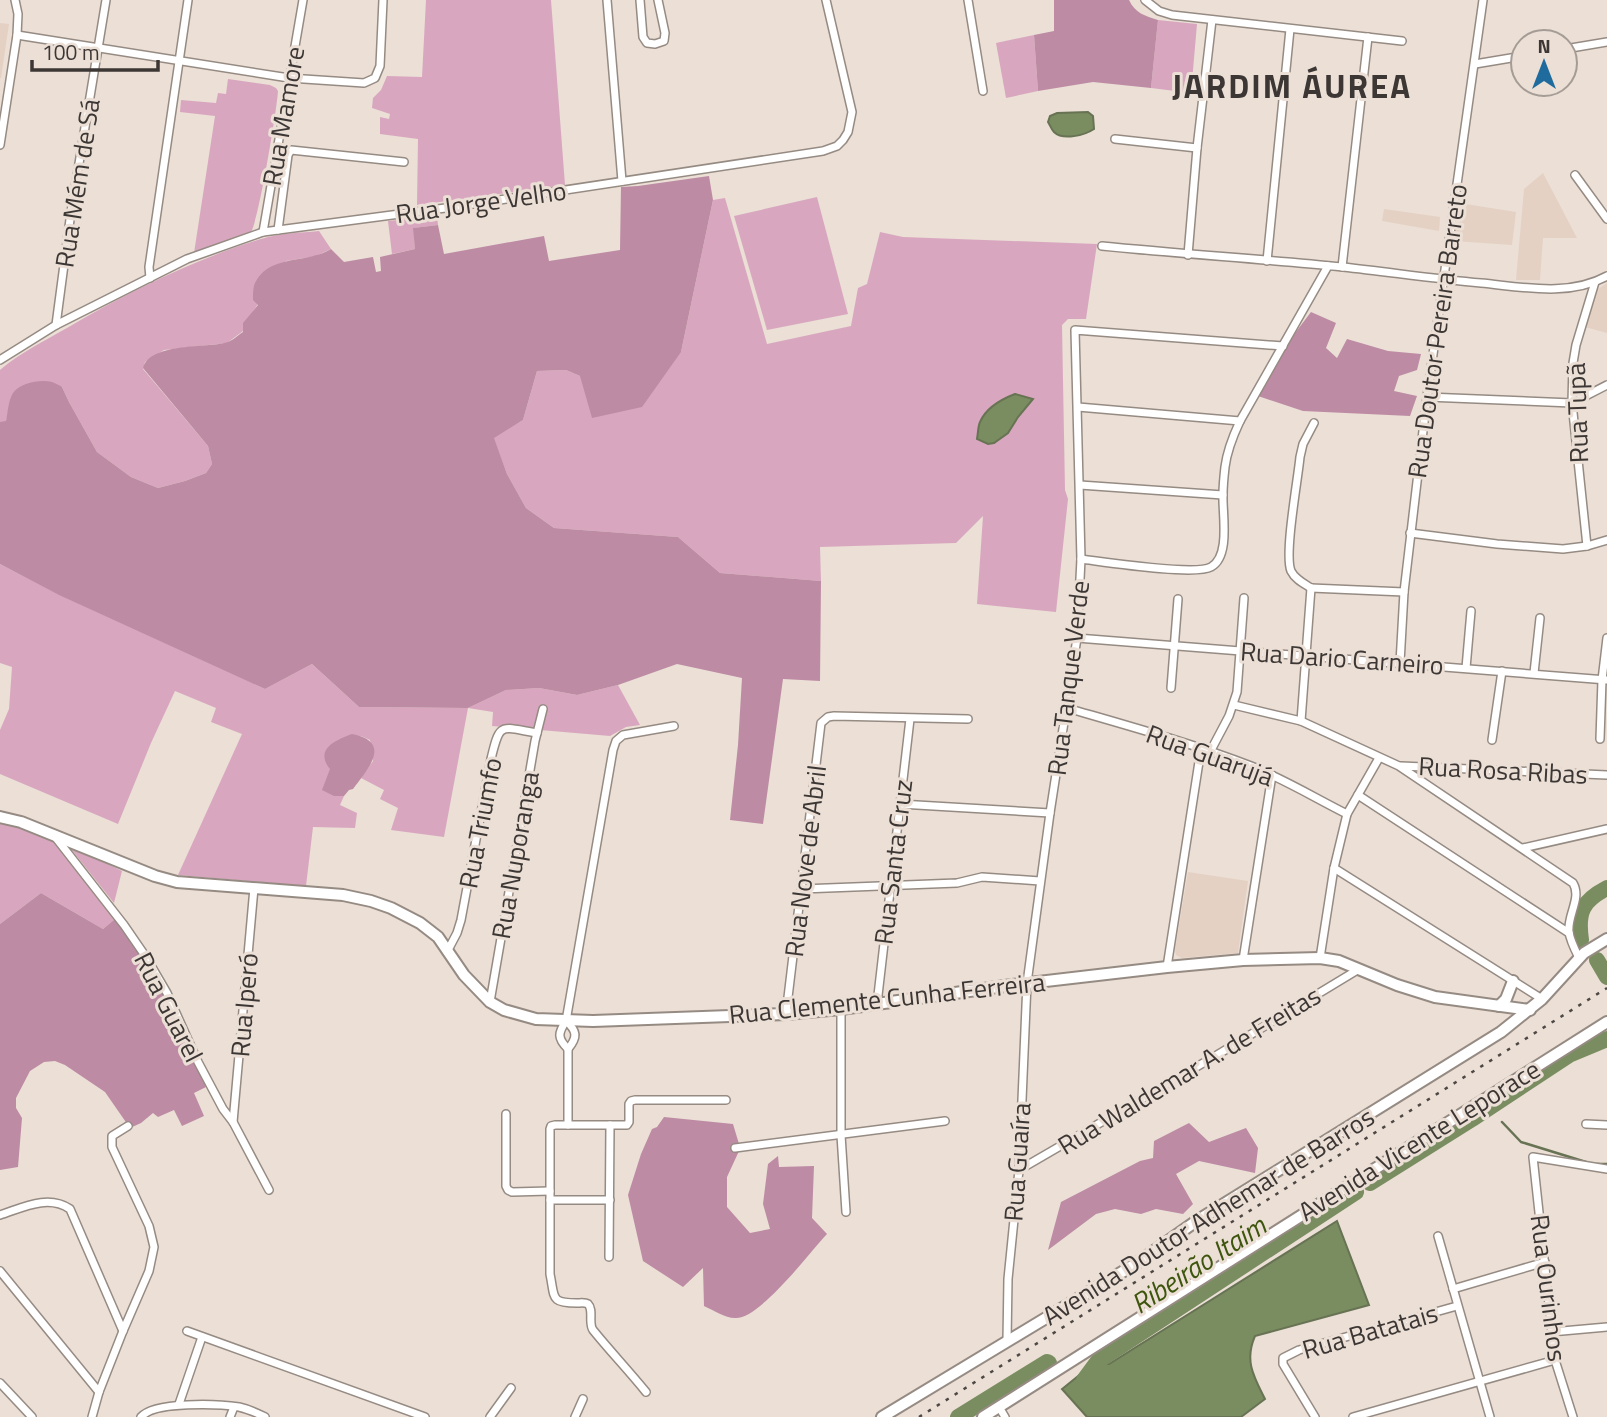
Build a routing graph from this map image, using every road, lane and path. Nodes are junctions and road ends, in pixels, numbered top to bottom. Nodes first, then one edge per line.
1 (15, 0) edge
2 (106, 0) edge
3 (188, 0) edge
4 (303, 0) edge
5 (383, 0) edge
6 (607, 0) edge
7 (640, 0) edge
8 (658, 0) edge
9 (826, 0) edge
10 (968, 0) edge
11 (1145, 0) edge
12 (1483, 0) edge
13 (1212, 20) junction
14 (1290, 29) junction
15 (17, 35) junction
16 (1368, 37) junction
17 (1402, 41) dead end
18 (1607, 42) edge
19 (1579, 47) edge
20 (99, 49) junction
21 (1509, 58) edge
22 (179, 61) junction
23 (1475, 64) junction
24 (289, 79) junction
25 (983, 92) dead end
26 (1115, 139) dead end
27 (0, 145) edge
28 (1197, 148) junction
29 (404, 162) dead end
30 (1575, 175) dead end
31 (622, 181) junction
32 (1607, 219) edge
33 (278, 230) junction
34 (263, 232) junction
35 (1102, 246) dead end
36 (1188, 255) junction
37 (1267, 261) junction
38 (1328, 266) junction
39 (1342, 267) junction
40 (1607, 276) edge
41 (150, 278) junction
42 (1443, 280) junction
43 (1595, 282) junction
44 (56, 325) junction
45 (1283, 346) junction
46 (0, 360) edge
47 (1607, 385) edge
48 (1427, 397) junction
49 (1572, 403) junction
50 (1078, 407) junction
51 (1240, 421) junction
52 (1314, 423) dead end
53 (1080, 485) junction
54 (1223, 495) junction
55 (1410, 533) junction
56 (1607, 540) edge
57 (1587, 546) junction
58 (1082, 559) junction
59 (1311, 588) junction
60 (1404, 592) junction
61 (1244, 598) dead end
62 (1178, 599) dead end
63 (1471, 611) dead end
64 (1540, 618) dead end
65 (1077, 638) junction
66 (1607, 638) edge
67 (1174, 645) junction
68 (1241, 650) junction
69 (1306, 656) junction
70 (1400, 663) junction
71 (1466, 668) junction
72 (1502, 671) junction
73 (1534, 673) junction
74 (1605, 680) edge
75 (1171, 688) dead end
76 (1234, 705) junction
77 (1067, 708) junction
78 (542, 709) dead end
79 (910, 719) junction
80 (968, 719) dead end
81 (1301, 721) junction
82 (674, 726) dead end
83 (537, 733) junction
84 (1600, 739) dead end
85 (1492, 740) dead end
86 (1201, 749) junction
87 (1210, 752) junction
88 (1379, 758) junction
89 (1399, 766) junction
90 (1272, 775) junction
91 (1607, 775) edge
92 (1358, 795) junction
93 (900, 804) junction
94 (1050, 813) junction
95 (1347, 814) junction
96 (0, 817) edge
97 (1607, 829) edge
98 (53, 835) junction
99 (1523, 848) junction
100 (1334, 868) junction
101 (1041, 881) junction
102 (891, 885) junction
103 (254, 888) junction
104 (802, 889) junction
105 (1569, 933) junction
106 (1607, 939) edge
107 (448, 950) junction
108 (1581, 956) junction
109 (1320, 958) junction
110 (1243, 960) junction
111 (1167, 967) junction
112 (1359, 969) junction
113 (1513, 981) junction
114 (1027, 983) junction
115 (1542, 999) junction
116 (490, 1002) junction
117 (877, 1004) junction
118 (1499, 1006) junction
119 (841, 1009) junction
120 (1530, 1010) junction
121 (786, 1014) junction
122 (566, 1021) junction
123 (1607, 1022) edge
124 (568, 1048) junction
125 (726, 1100) dead end
126 (506, 1114) dead end
127 (945, 1121) dead end
128 (233, 1122) junction
129 (1586, 1124) dead end
130 (568, 1125) junction
131 (610, 1125) junction
132 (1607, 1125) edge
133 (128, 1126) dead end
134 (841, 1135) junction
135 (735, 1148) dead end
136 (1607, 1169) edge
137 (1018, 1170) junction
138 (269, 1190) dead end
139 (550, 1196) junction
140 (610, 1200) junction
141 (846, 1212) dead end
142 (0, 1215) edge
143 (1438, 1236) dead end
144 (610, 1257) dead end
145 (1545, 1262) junction
146 (0, 1271) edge
147 (1453, 1289) junction
148 (1457, 1306) junction
149 (1607, 1327) edge
150 (123, 1331) junction
151 (187, 1331) dead end
152 (1551, 1332) junction
153 (202, 1337) junction
154 (1007, 1341) junction
155 (1555, 1360) junction
156 (1479, 1382) junction
157 (0, 1383) edge
158 (511, 1388) dead end
159 (99, 1392) junction
160 (646, 1392) dead end
161 (583, 1399) dead end
162 (179, 1404) junction
163 (234, 1407) junction
164 (1002, 1412) edge
165 (32, 1417) edge
166 (92, 1417) edge
167 (141, 1417) edge
168 (230, 1417) edge
169 (265, 1417) edge
170 (425, 1417) edge
171 (490, 1417) edge
172 (575, 1417) edge
173 (882, 1417) edge
174 (983, 1417) edge
175 (1315, 1417) edge
176 (1353, 1417) edge
177 (1490, 1417) edge
178 (1573, 1417) edge

1 - 15 street
2 - 20 street, Rua Mém de Sá
3 - 22 street
4 - 24 street, Rua Mamore
5 - 24 street
6 - 31 street
7 - 8 street
9 - 31 street, Rua Jorge Velho
10 - 25 street
11 - 13 street
12 - 23 street, Rua Doutor Pereira Barreto
13 - 14 street
13 - 28 street
14 - 16 street
14 - 37 street
15 - 20 street
15 - 27 street
16 - 17 street
16 - 39 street
18 - 19 street
20 - 22 street
20 - 44 street, Rua Mém de Sá
21 - 23 street
22 - 24 street
22 - 41 street
23 - 42 street, Rua Doutor Pereira Barreto
24 - 34 street, Rua Mamore
26 - 28 street
28 - 36 street
29 - 33 street
30 - 32 street
31 - 33 street, Rua Jorge Velho
33 - 34 street, Rua Jorge Velho
34 - 41 street, Rua Jorge Velho
35 - 36 street
36 - 37 street
37 - 38 street
38 - 39 street
38 - 45 street
39 - 42 street
40 - 43 street
41 - 44 street, Rua Jorge Velho
42 - 43 street
42 - 48 street, Rua Doutor Pereira Barreto
43 - 49 street, Rua Tupã
44 - 46 street, Rua Jorge Velho
45 - 50 street, Rua Tanque Verde
45 - 51 street
47 - 49 street
48 - 49 street
48 - 55 street, Rua Doutor Pereira Barreto
49 - 57 street, Rua Tupã
50 - 51 street
50 - 53 street, Rua Tanque Verde
51 - 54 street
52 - 59 street
53 - 54 street
53 - 58 street, Rua Tanque Verde
54 - 58 street
55 - 57 street
55 - 60 street, Rua Doutor Pereira Barreto
56 - 57 street
58 - 65 street, Rua Tanque Verde
59 - 60 street
59 - 69 street
60 - 70 street, Rua Doutor Pereira Barreto
61 - 68 street
62 - 67 street
63 - 71 street
64 - 73 street
65 - 67 street, Rua Dario Carneiro
65 - 77 street, Rua Tanque Verde
66 - 74 street
67 - 68 street, Rua Dario Carneiro
67 - 75 street
68 - 69 street, Rua Dario Carneiro
68 - 76 street
69 - 70 street, Rua Dario Carneiro
69 - 81 street
70 - 71 street, Rua Dario Carneiro
71 - 72 street, Rua Dario Carneiro
72 - 73 street, Rua Dario Carneiro
72 - 85 street
73 - 74 street, Rua Dario Carneiro
74 - 84 street
76 - 81 street
76 - 87 street
77 - 86 street, Rua Guarujá
77 - 94 street, Rua Tanque Verde
78 - 83 street, Rua Nuporanga
79 - 80 street
79 - 93 street, Rua Santa Cruz
79 - 104 street, Rua Nove de Abril
81 - 88 street
82 - 122 street
83 - 107 street, Rua Triumfo
83 - 116 street, Rua Nuporanga
86 - 87 street, Rua Guarujá
86 - 111 street
87 - 90 street, Rua Guarujá
88 - 89 street
88 - 92 street
89 - 91 street, Rua Rosa Ribas
89 - 99 street
90 - 95 street, Rua Guarujá
90 - 110 street
92 - 95 street
92 - 105 street
93 - 94 street
93 - 102 street, Rua Santa Cruz
94 - 101 street, Rua Tanque Verde
95 - 100 street
96 - 98 street, Rua Clemente Cunha Ferreira
97 - 99 street
98 - 103 street, Rua Clemente Cunha Ferreira
98 - 128 street, Rua Guarel
99 - 105 street
100 - 109 street
100 - 113 street
101 - 102 street
101 - 114 street, Rua Tanque Verde
102 - 104 street
102 - 117 street, Rua Santa Cruz
103 - 107 street, Rua Clemente Cunha Ferreira
103 - 128 street, Rua Iperó
104 - 121 street, Rua Nove de Abril
105 - 108 street
106 - 108 street, Avenida Doutor Adhemar de Barros
107 - 116 street, Rua Clemente Cunha Ferreira
108 - 115 street, Avenida Doutor Adhemar de Barros
109 - 110 street, Rua Clemente Cunha Ferreira
109 - 112 street, Rua Clemente Cunha Ferreira
110 - 111 street, Rua Clemente Cunha Ferreira
111 - 114 street, Rua Clemente Cunha Ferreira
112 - 118 street, Rua Clemente Cunha Ferreira
112 - 137 street, Rua Waldemar A. de Freitas
113 - 115 street
113 - 118 street
114 - 117 street, Rua Clemente Cunha Ferreira
114 - 137 street, Rua Guaíra
115 - 120 street, Avenida Doutor Adhemar de Barros
116 - 122 street, Rua Clemente Cunha Ferreira
117 - 119 street, Rua Clemente Cunha Ferreira
118 - 120 street, Rua Clemente Cunha Ferreira
119 - 121 street, Rua Clemente Cunha Ferreira
119 - 134 street
120 - 154 street, Avenida Doutor Adhemar de Barros
121 - 122 street, Rua Clemente Cunha Ferreira
122 - 124 street
122 - 124 street
123 - 164 street, Avenida Vicente Leporace
124 - 130 street
125 - 131 street
126 - 139 street
127 - 134 street
128 - 138 street, Rua Guarel
129 - 132 street
130 - 131 street
130 - 139 street
131 - 140 street
133 - 150 street
134 - 135 street
134 - 141 street
136 - 145 street, Rua Ourinhos
137 - 154 street, Rua Guaíra
139 - 140 street
139 - 160 street
140 - 144 street
142 - 150 street
143 - 147 street
145 - 147 street
145 - 152 street, Rua Ourinhos
146 - 159 street
147 - 148 street
148 - 156 street
148 - 175 street, Rua Batatais
149 - 152 street
150 - 159 street
151 - 153 street
152 - 155 street, Rua Ourinhos
153 - 162 street
153 - 170 street
154 - 173 street, Avenida Doutor Adhemar de Barros
155 - 156 street
155 - 178 street, Rua Ourinhos
156 - 176 street
156 - 177 street
157 - 165 street
158 - 171 street
159 - 166 street
161 - 172 street
162 - 163 street
162 - 167 street
163 - 168 street
163 - 169 street
164 - 174 street, Avenida Vicente Leporace

